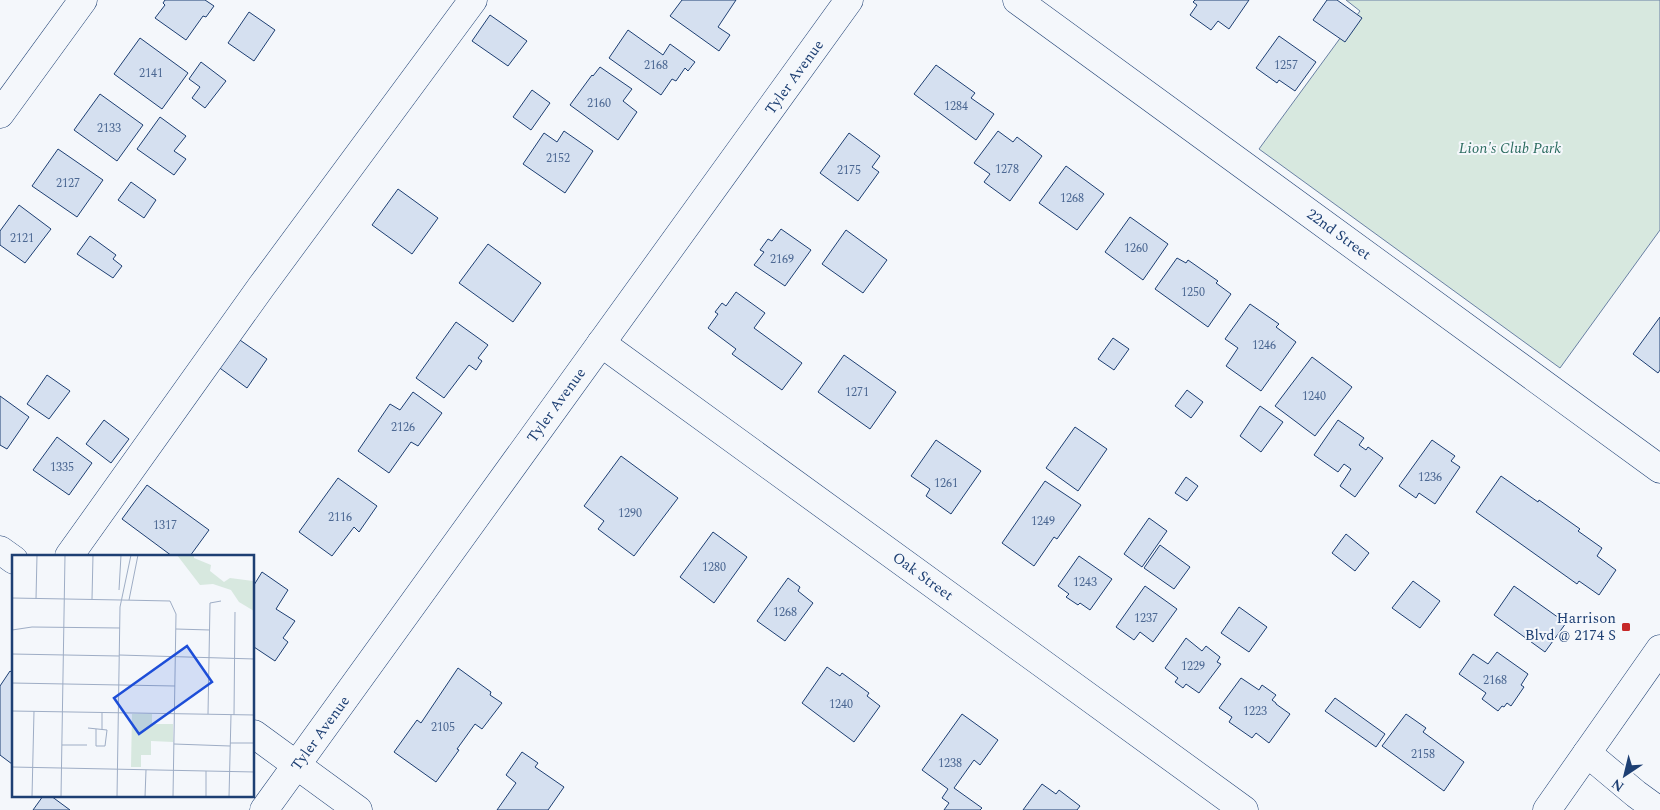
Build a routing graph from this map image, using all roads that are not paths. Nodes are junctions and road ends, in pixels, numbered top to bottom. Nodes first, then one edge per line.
1 (83, 0) edge
2 (473, 0) edge
3 (850, 0) edge
4 (1017, 0) edge
5 (0, 114) edge
6 (601, 343) junction
7 (1660, 469) edge
8 (0, 550) edge
9 (70, 555) edge
10 (12, 559) edge
11 (1660, 648) edge
12 (255, 735) edge
13 (1587, 753) junction
14 (297, 766) junction
15 (264, 810) edge
16 (358, 810) edge
17 (1244, 810) edge
18 (1547, 810) edge
19 (1658, 810) edge

1 - 5 street
2 - 9 street
3 - 6 street, Tyler Avenue
4 - 7 street, 22nd Street
6 - 14 street, Tyler Avenue
6 - 17 street, Oak Street
8 - 10 street
11 - 13 street
12 - 14 street
13 - 18 street
13 - 19 street
14 - 15 street, Tyler Avenue
14 - 16 street

